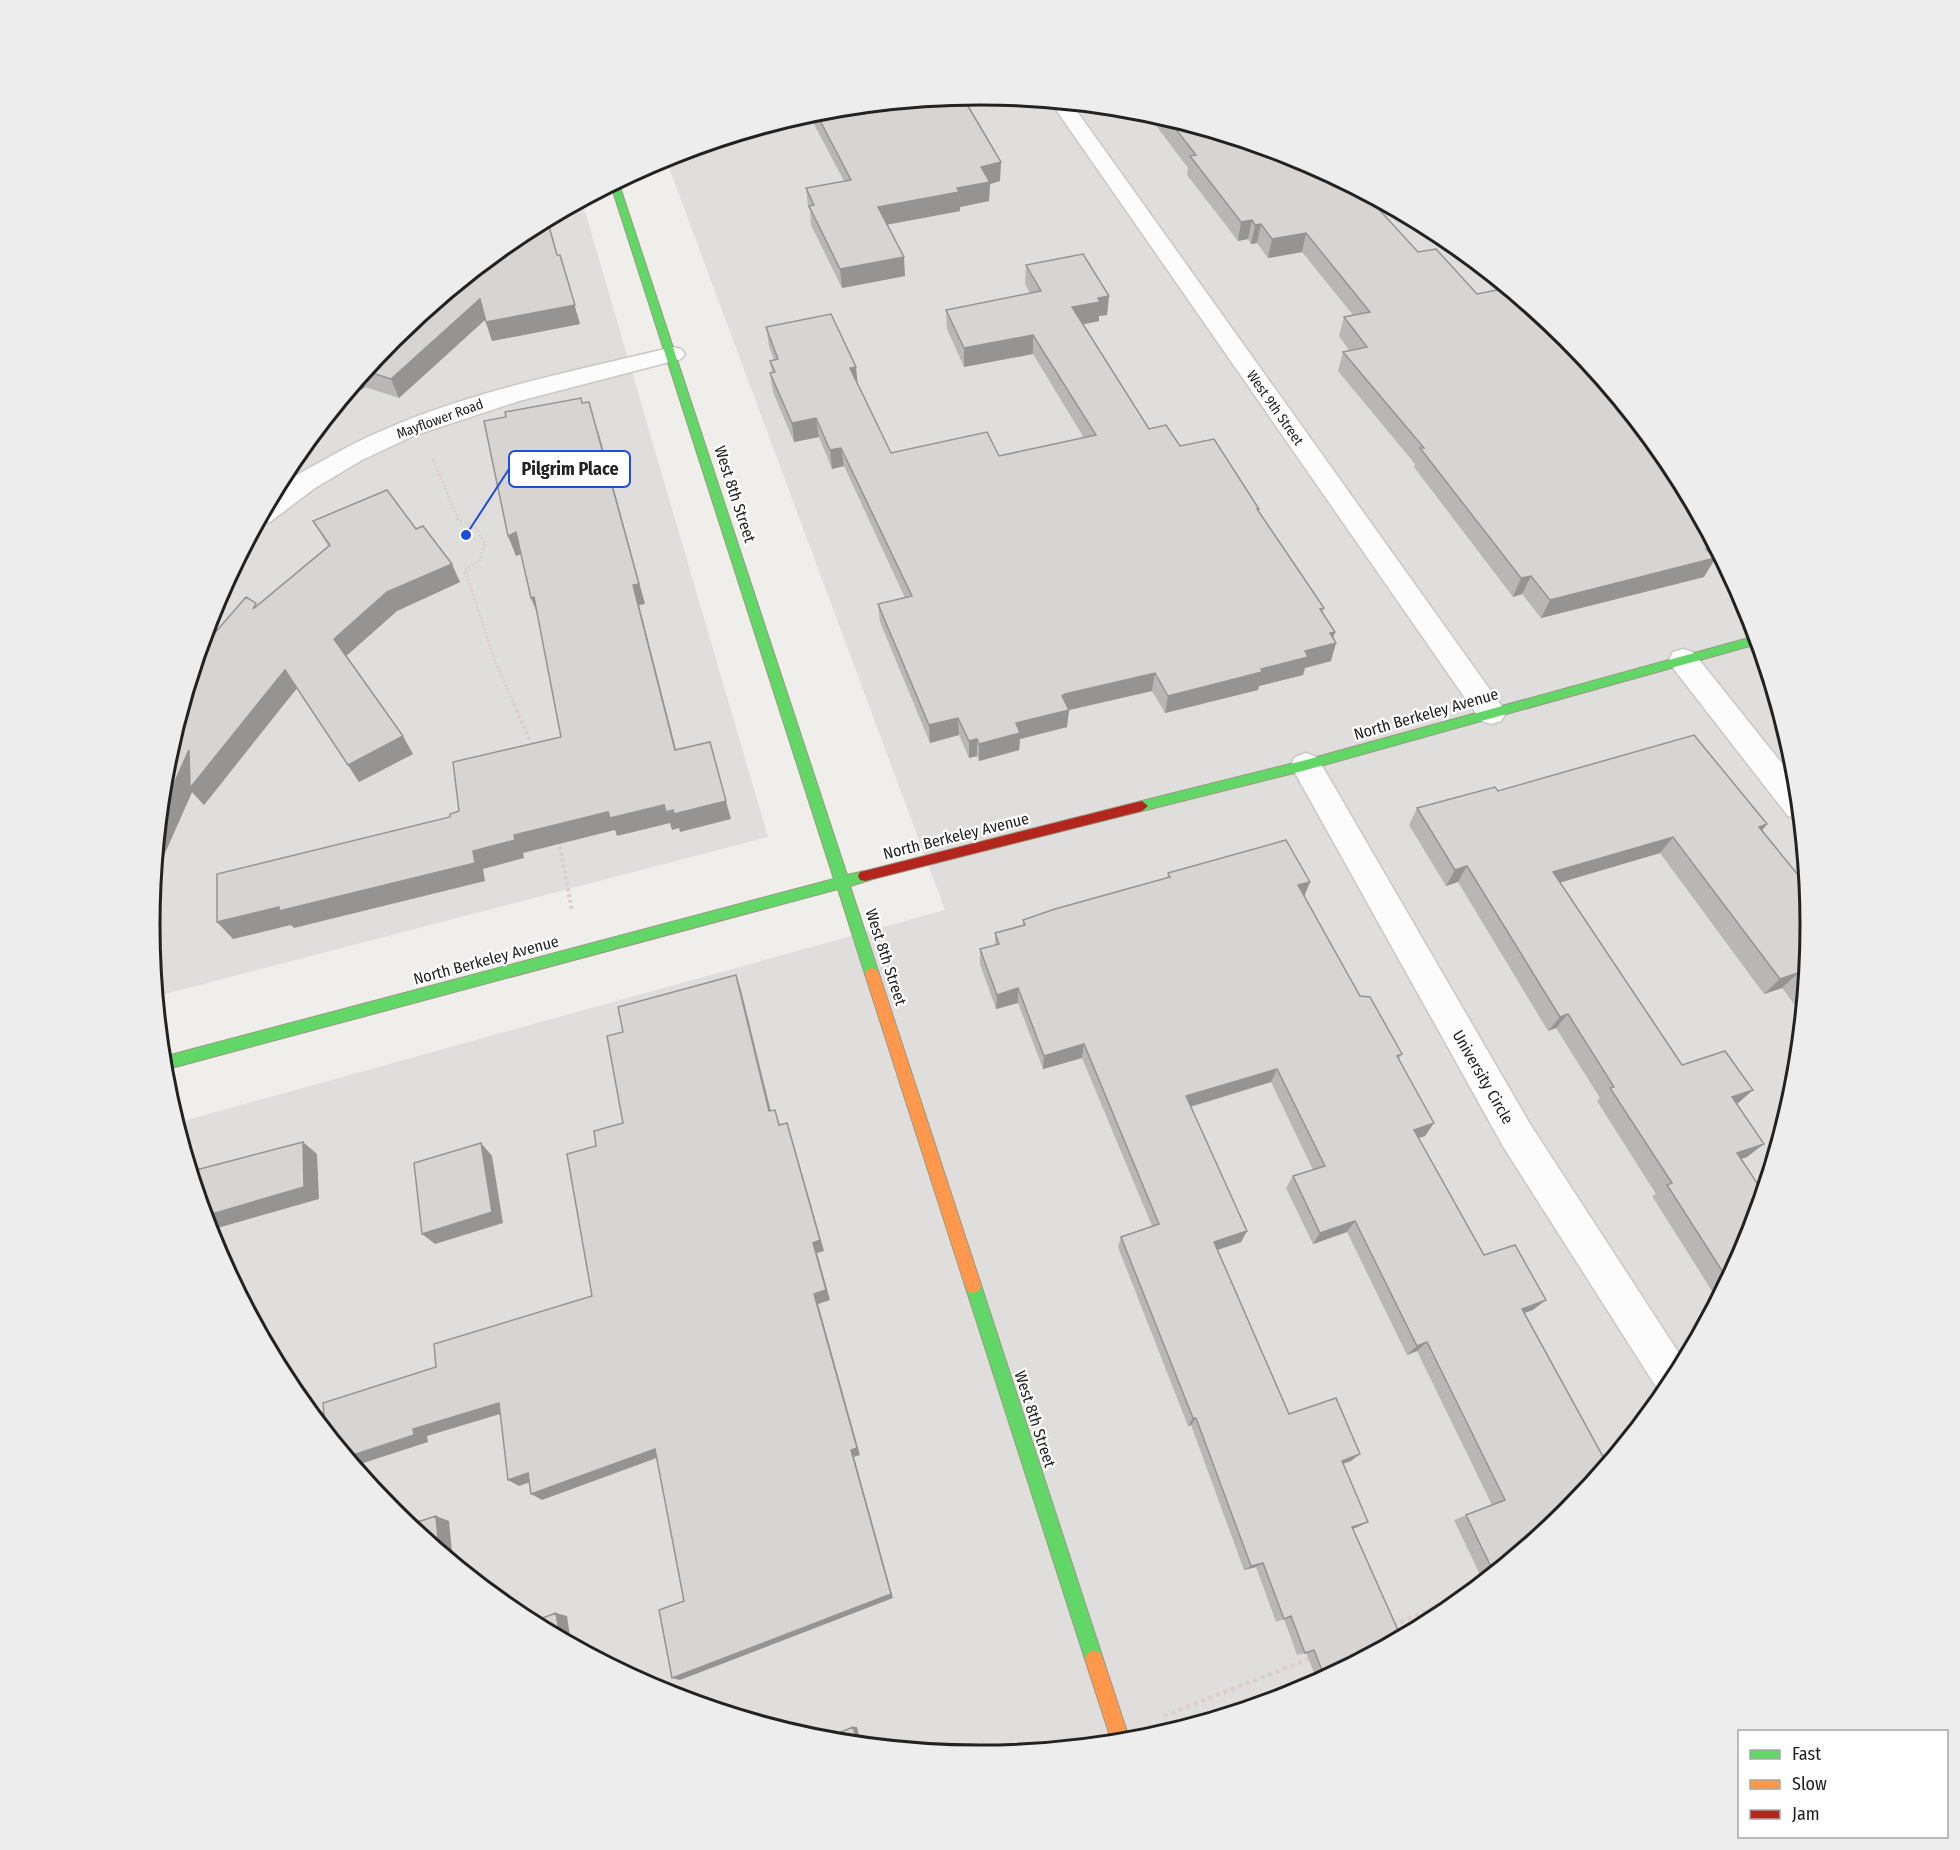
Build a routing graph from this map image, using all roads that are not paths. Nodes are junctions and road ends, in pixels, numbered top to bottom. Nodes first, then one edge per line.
1 (1066, 110) edge
2 (617, 190) edge
3 (673, 354) junction
4 (290, 481) edge
5 (1749, 642) edge
6 (1683, 660) junction
7 (1491, 713) junction
8 (1306, 765) junction
9 (1789, 794) edge
10 (844, 881) junction
11 (172, 1062) edge
12 (1668, 1371) edge
13 (1118, 1733) edge

1 - 7 street, West 9th Street
2 - 3 street, West 8th Street
3 - 4 street, Mayflower Road
3 - 10 street, West 8th Street
5 - 6 street, North Berkeley Avenue
6 - 7 street, North Berkeley Avenue
6 - 9 street
7 - 8 street, North Berkeley Avenue
8 - 10 street, North Berkeley Avenue
8 - 12 street, University Circle
10 - 11 street, North Berkeley Avenue
10 - 13 street, West 8th Street

